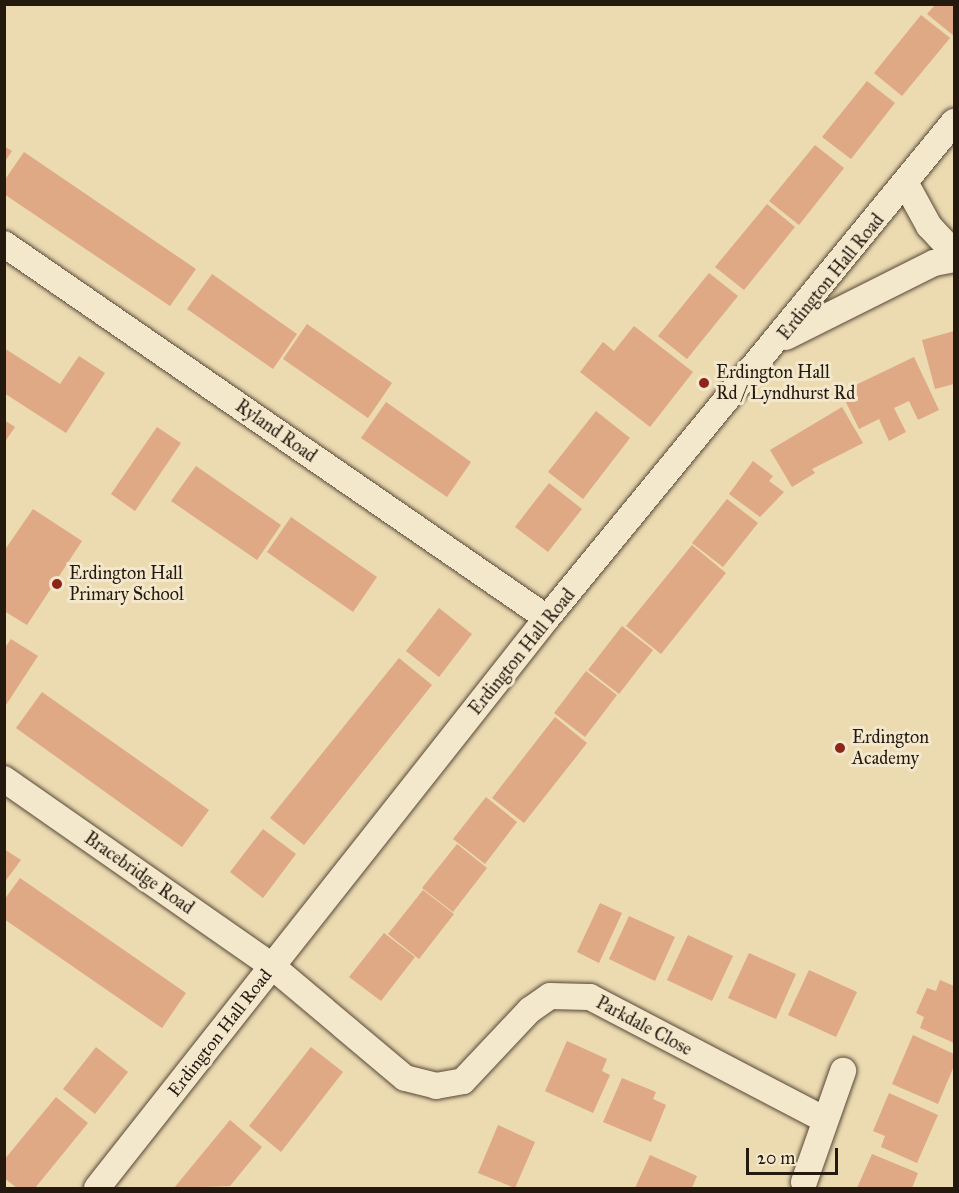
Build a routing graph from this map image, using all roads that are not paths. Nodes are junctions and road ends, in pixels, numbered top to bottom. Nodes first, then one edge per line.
1 (954, 122) edge
2 (906, 184) junction
3 (4, 244) edge
4 (954, 253) edge
5 (954, 260) edge
6 (778, 341) junction
7 (547, 618) junction
8 (4, 780) edge
9 (273, 967) junction
10 (843, 1071) dead end
11 (825, 1120) junction
12 (804, 1182) dead end
13 (97, 1188) edge

1 - 2 street, Erdington Hall Road
2 - 4 street
2 - 6 street, Erdington Hall Road
3 - 7 street, Ryland Road
5 - 6 street
6 - 7 street, Erdington Hall Road
7 - 9 street, Erdington Hall Road
8 - 9 street, Bracebridge Road
9 - 11 street, Parkdale Close
9 - 13 street, Erdington Hall Road
10 - 11 street
11 - 12 street

